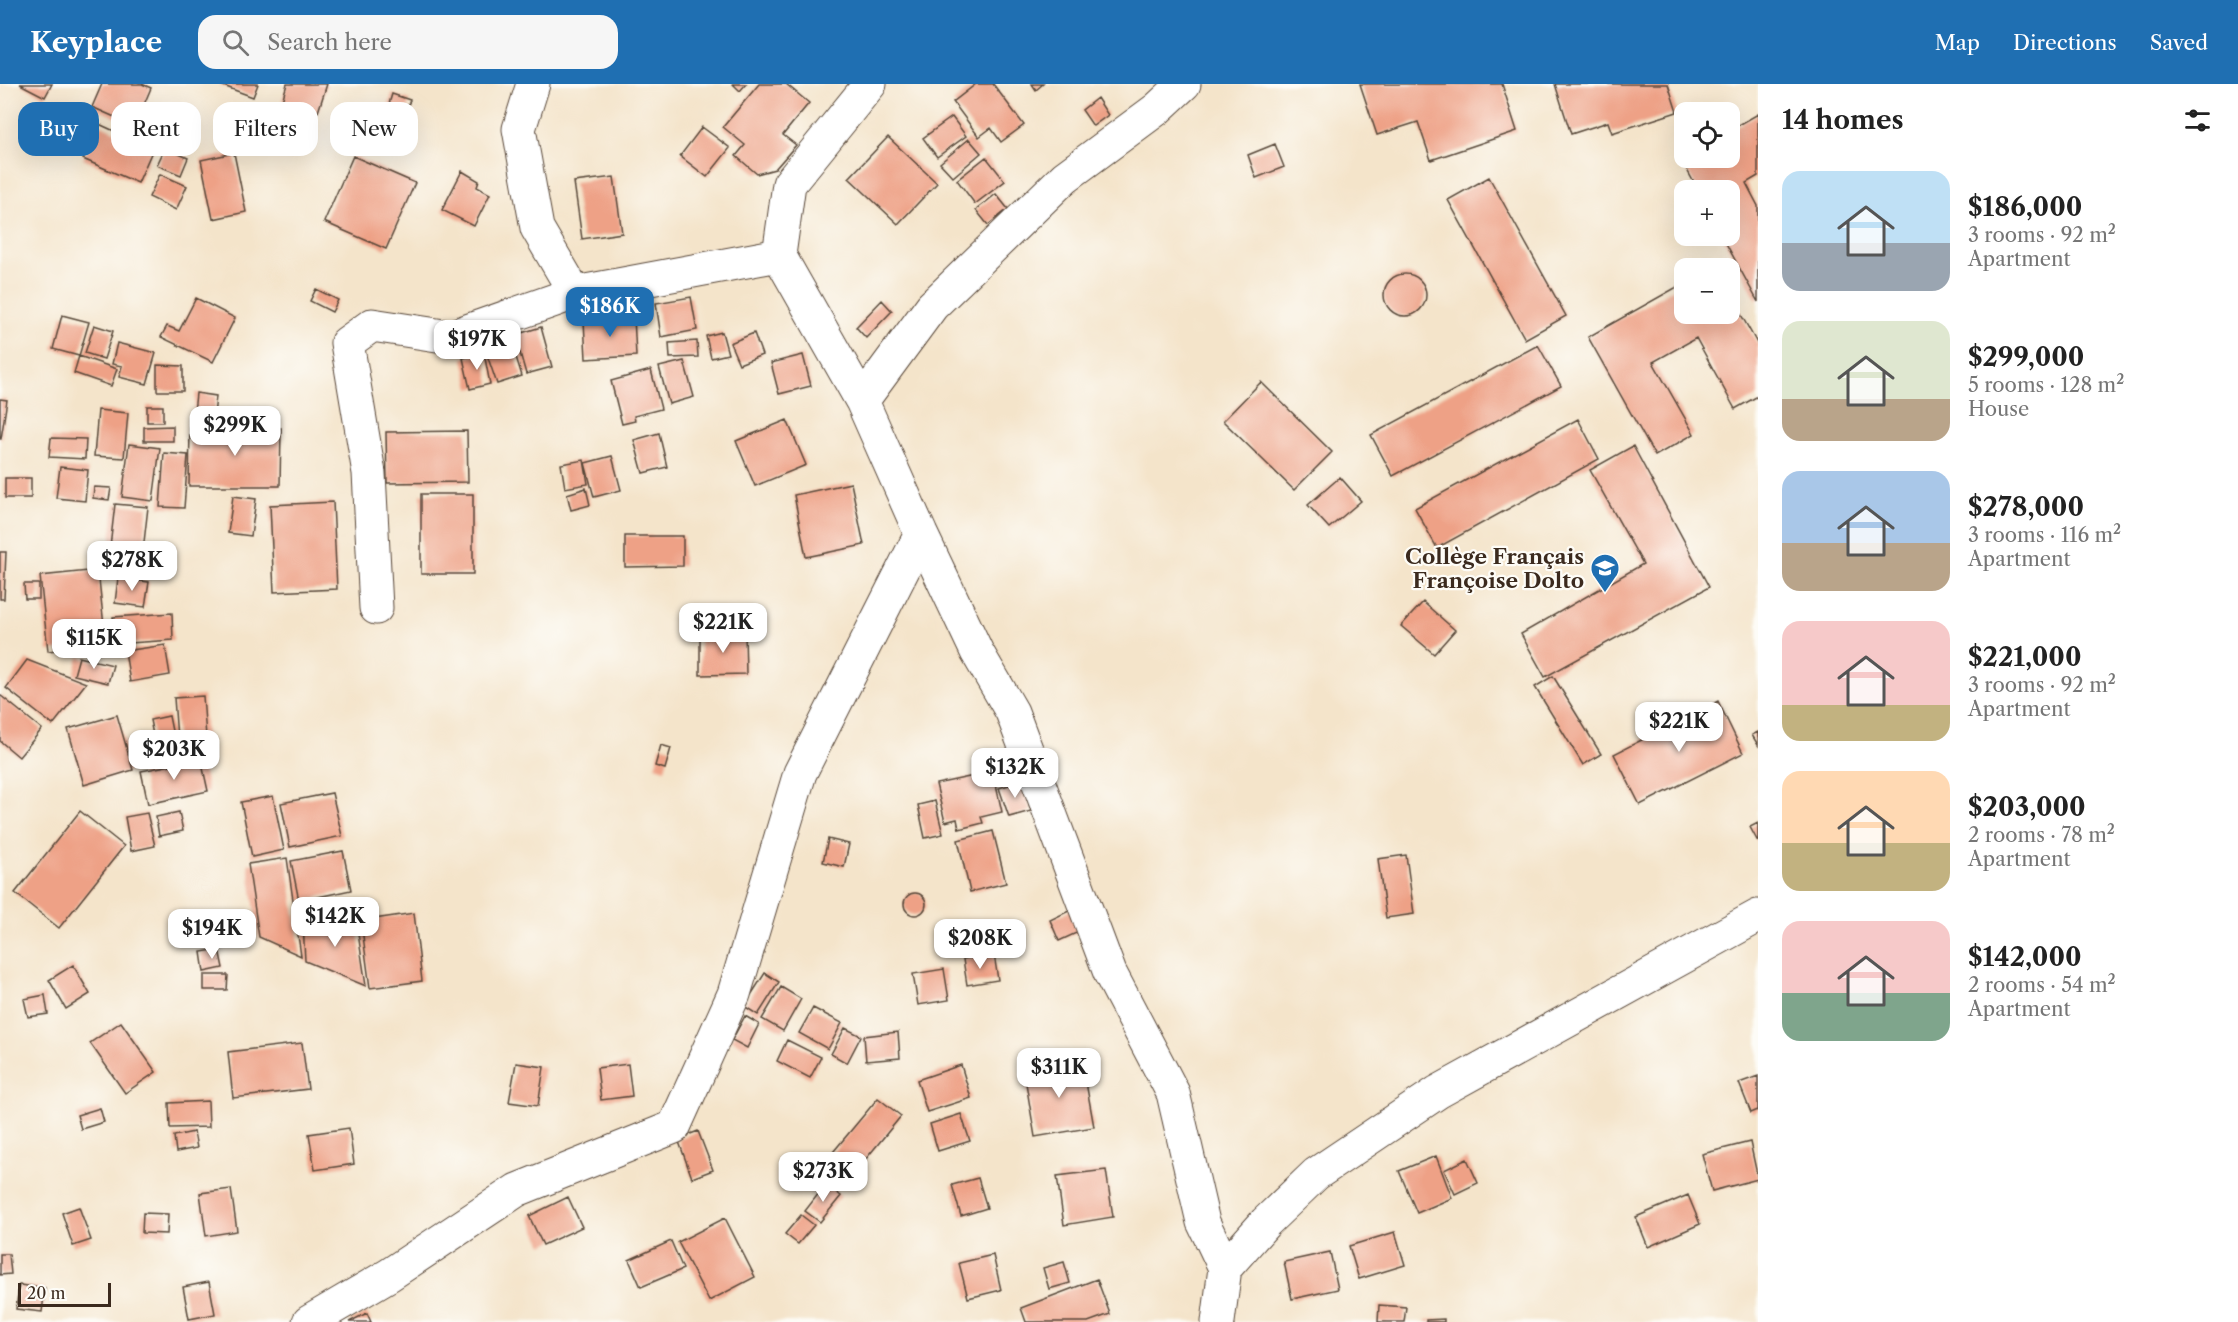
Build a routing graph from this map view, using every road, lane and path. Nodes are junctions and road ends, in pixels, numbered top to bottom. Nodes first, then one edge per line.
1 (533, 84) edge
2 (870, 84) edge
3 (1184, 84) edge
4 (779, 255) junction
5 (574, 293) junction
6 (862, 401) junction
7 (921, 534) junction
8 (376, 608) dead end
9 (1758, 916) edge
10 (1225, 1268) junction
11 (309, 1322) edge
12 (1218, 1322) edge

1 - 5 street
2 - 4 street
3 - 6 street
4 - 5 street
4 - 6 street
5 - 8 street
6 - 7 street
7 - 10 street
7 - 11 street
9 - 10 street
10 - 12 street

